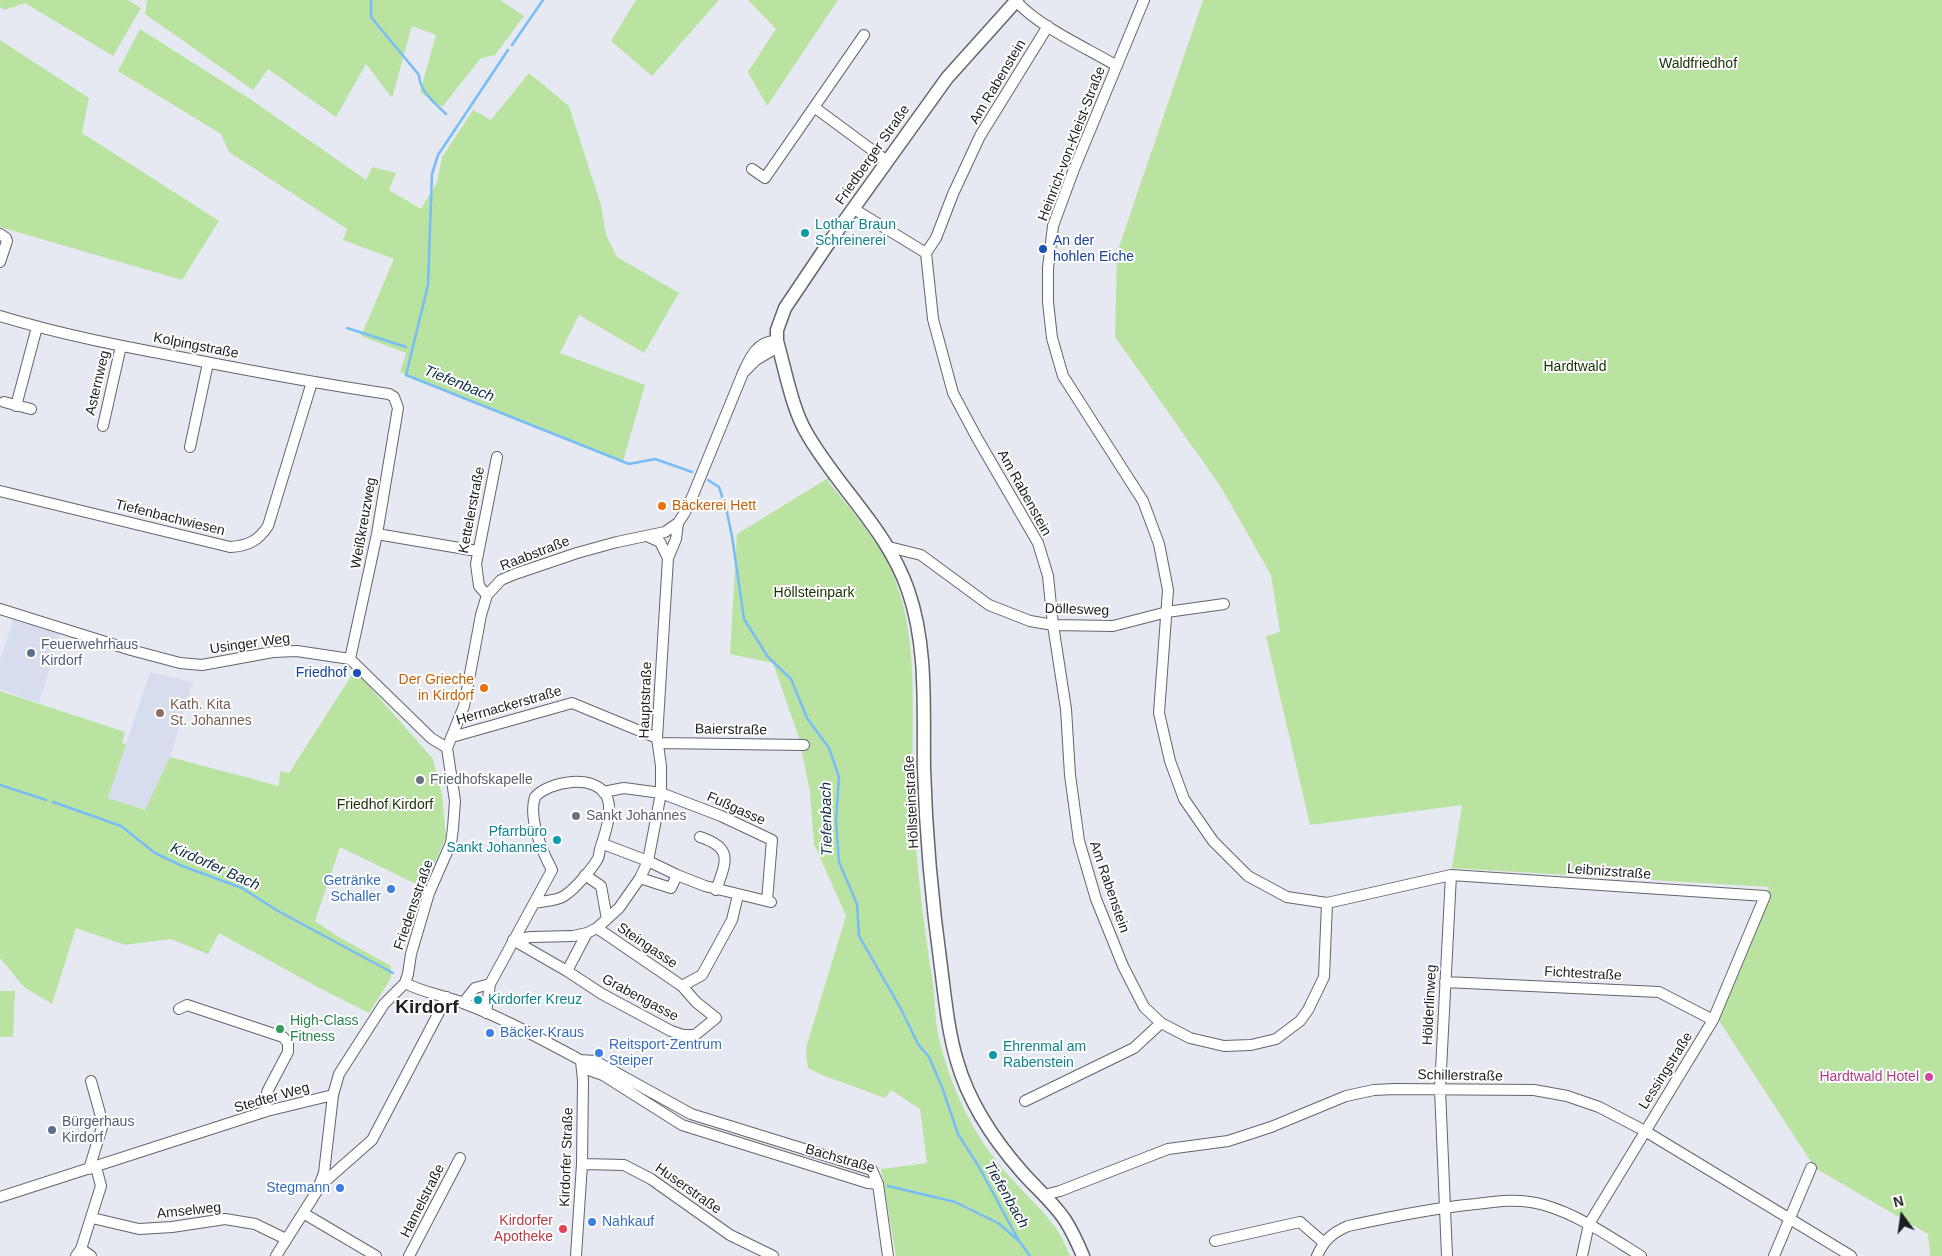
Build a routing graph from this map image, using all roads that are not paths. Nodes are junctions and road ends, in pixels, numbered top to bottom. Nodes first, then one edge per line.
1 (1144, 0) edge
2 (1017, 1) edge
3 (1048, 26) junction
4 (864, 35) dead end
5 (1117, 66) junction
6 (814, 106) junction
7 (887, 161) junction
8 (752, 169) dead end
9 (854, 209) junction
10 (0, 234) edge
11 (926, 253) junction
12 (0, 262) edge
13 (0, 316) edge
14 (37, 327) junction
15 (777, 342) junction
16 (121, 346) junction
17 (208, 363) junction
18 (312, 382) junction
19 (389, 394) joint
20 (4, 402) dead end
21 (16, 406) junction
22 (31, 409) dead end
23 (102, 426) dead end
24 (190, 447) dead end
25 (496, 457) dead end
26 (0, 491) edge
27 (678, 522) junction
28 (377, 534) junction
29 (647, 536) junction
30 (889, 547) junction
31 (477, 551) junction
32 (668, 558) junction
33 (487, 595) junction
34 (1224, 604) dead end
35 (0, 609) edge
36 (1167, 612) junction
37 (1053, 625) junction
38 (350, 659) junction
39 (452, 737) junction
40 (657, 741) junction
41 (804, 745) dead end
42 (447, 748) junction
43 (603, 792) junction
44 (660, 794) junction
45 (700, 837) dead end
46 (603, 844) junction
47 (648, 861) junction
48 (585, 874) junction
49 (677, 875) junction
50 (1451, 875) junction
51 (640, 878) junction
52 (716, 890) junction
53 (738, 895) junction
54 (1765, 896) joint
55 (534, 903) junction
56 (1327, 903) junction
57 (607, 919) junction
58 (597, 928) junction
59 (587, 933) junction
60 (513, 940) junction
61 (567, 971) junction
62 (1445, 982) junction
63 (405, 983) junction
64 (490, 984) junction
65 (682, 986) junction
66 (447, 997) junction
67 (463, 1003) junction
68 (179, 1009) dead end
69 (486, 1012) junction
70 (1713, 1020) junction
71 (1161, 1023) junction
72 (580, 1060) junction
73 (91, 1081) dead end
74 (1440, 1089) junction
75 (333, 1095) junction
76 (1025, 1101) dead end
77 (267, 1112) junction
78 (1645, 1131) junction
79 (460, 1158) dead end
80 (582, 1164) junction
81 (93, 1168) junction
82 (1811, 1168) dead end
83 (317, 1191) junction
84 (1044, 1195) junction
85 (0, 1197) edge
86 (1444, 1207) junction
87 (303, 1213) junction
88 (92, 1218) junction
89 (1790, 1220) junction
90 (1589, 1224) junction
91 (286, 1239) junction
92 (1215, 1241) dead end
93 (1323, 1242) junction
94 (79, 1253) edge
95 (91, 1256) edge
96 (276, 1256) edge
97 (376, 1256) edge
98 (409, 1256) edge
99 (576, 1256) edge
100 (773, 1256) edge
101 (888, 1256) edge
102 (1083, 1256) edge
103 (1317, 1256) edge
104 (1447, 1256) edge
105 (1582, 1256) edge
106 (1641, 1256) edge
107 (1774, 1256) edge
108 (1851, 1256) edge

1 - 5 street, Heinrich-von-Kleist-Straße
2 - 3 street
2 - 7 street, Friedberger Straße
3 - 5 street
3 - 11 street, Am Rabenstein
4 - 6 street
5 - 36 street, Heinrich-von-Kleist-Straße
6 - 7 street
6 - 8 street
7 - 9 street, Friedberger Straße
9 - 11 street
9 - 15 street, Friedberger Straße
10 - 12 street
11 - 37 street, Am Rabenstein
13 - 14 street, Kolpingstraße
14 - 16 street, Kolpingstraße
14 - 21 street
15 - 27 street
15 - 30 street, Höllsteinstraße
16 - 17 street, Kolpingstraße
16 - 23 street, Asternweg
17 - 18 street, Kolpingstraße
17 - 24 street
18 - 19 street, Kolpingstraße
18 - 26 street, Tiefenbachwiesen
19 - 28 street, Weißkreuzweg
20 - 21 street
21 - 22 street
25 - 31 street, Kettelerstraße
27 - 29 street, Raabstraße
27 - 32 street, Hauptstraße
28 - 31 street
28 - 38 street, Weißkreuzweg
29 - 32 street
29 - 33 street, Raabstraße
30 - 37 street, Döllesweg
30 - 84 street, Höllsteinstraße
31 - 33 street, Kettelerstraße
32 - 40 street, Hauptstraße
33 - 39 street
34 - 36 street, Döllesweg
35 - 38 street, Usinger Weg
36 - 37 street, Döllesweg
36 - 56 street, Heinrich-von-Kleist-Straße
37 - 71 street, Am Rabenstein
38 - 42 street
39 - 40 street, Herrnackerstraße
39 - 42 street
40 - 41 street, Baierstraße
40 - 44 street, Hauptstraße
42 - 63 street, Friedensstraße
43 - 44 street
43 - 46 street
43 - 55 street
44 - 47 street, Hauptstraße
44 - 53 street, Fußgasse
45 - 52 street
46 - 47 street
46 - 48 street
47 - 49 street
47 - 51 street, Hauptstraße
48 - 55 street
48 - 57 street
49 - 51 street
49 - 52 street
50 - 54 street, Leibnizstraße
50 - 56 street, Heinrich-von-Kleist-Straße
50 - 62 street, Hölderlinweg
51 - 57 street, Hauptstraße
52 - 53 street
53 - 65 street
54 - 70 street, Lessingstraße
55 - 60 street
56 - 71 street, Am Rabenstein
57 - 58 street, Hauptstraße
58 - 59 street, Hauptstraße
58 - 65 street, Steingasse
59 - 60 street, Hauptstraße
59 - 61 street
60 - 61 street, Grabengasse
60 - 64 street
61 - 65 street, Grabengasse
62 - 70 street, Fichtestraße
62 - 74 street, Hölderlinweg
63 - 66 street, Bachstraße
63 - 75 street
64 - 67 street
64 - 69 street
66 - 67 street, Bachstraße
66 - 83 street
67 - 69 street, Bachstraße
68 - 77 street
69 - 72 street, Bachstraße
70 - 78 street, Lessingstraße
71 - 76 street
72 - 80 street, Kirdorfer Straße
72 - 101 street, Bachstraße
73 - 81 street
74 - 78 street, Schillerstraße
74 - 84 street, Schillerstraße
74 - 86 street, Hölderlinweg
75 - 77 street, Stedter Weg
75 - 83 street
77 - 81 street, Stedter Weg
78 - 89 street, Schillerstraße
78 - 90 street, Lessingstraße
79 - 98 street, Hamelstraße
80 - 99 street, Kirdorfer Straße
80 - 100 street, Huserstraße
81 - 85 street, Stedter Weg
81 - 88 street
82 - 89 street
83 - 87 street
84 - 102 street, Höllsteinstraße
86 - 90 street
86 - 93 street
86 - 104 street, Hölderlinweg
87 - 91 street
87 - 97 street
88 - 91 street, Amselweg
88 - 94 street
89 - 107 street
89 - 108 street, Schillerstraße
90 - 105 street, Lessingstraße
90 - 106 street
91 - 96 street
92 - 93 street
93 - 103 street
94 - 95 street

